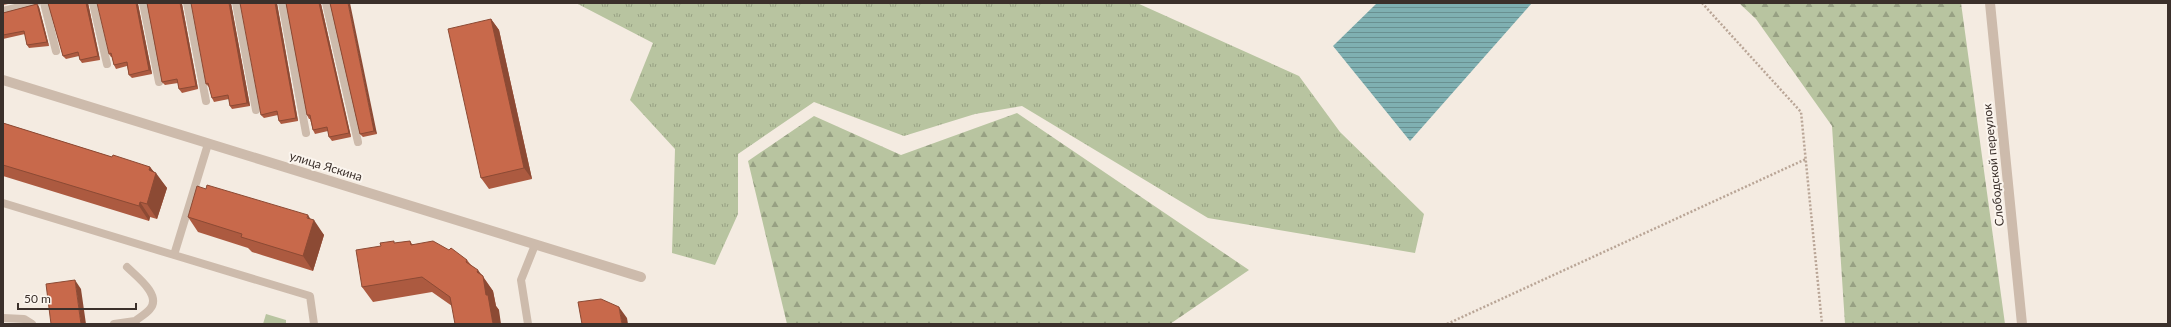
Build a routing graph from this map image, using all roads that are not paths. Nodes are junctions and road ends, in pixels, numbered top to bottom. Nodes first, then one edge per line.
1 (36, 3) edge
2 (44, 3) edge
3 (93, 3) edge
4 (143, 3) edge
5 (187, 3) edge
6 (236, 3) edge
7 (282, 3) edge
8 (326, 3) edge
9 (1990, 3) edge
10 (3, 11) edge
11 (56, 51) dead end
12 (107, 64) dead end
13 (3, 80) edge
14 (159, 82) dead end
15 (206, 100) dead end
16 (256, 110) dead end
17 (306, 133) dead end
18 (358, 142) dead end
19 (208, 144) junction
20 (3, 203) edge
21 (535, 245) junction
22 (174, 256) junction
23 (127, 267) dead end
24 (640, 278) dead end
25 (3, 318) edge
26 (136, 322) edge
27 (32, 324) edge
28 (114, 324) edge
29 (314, 324) edge
30 (528, 324) edge
31 (2022, 324) edge

1 - 10 lane
2 - 11 lane
3 - 12 lane
4 - 14 lane
5 - 15 lane
6 - 16 lane
7 - 17 lane
8 - 18 lane
9 - 31 street, Слободской переулок
13 - 19 street, улица Яскина
19 - 21 street, улица Яскина
19 - 22 lane
20 - 22 lane
21 - 24 street, улица Яскина
21 - 30 lane
22 - 29 lane
23 - 26 lane
25 - 27 lane
26 - 28 lane

